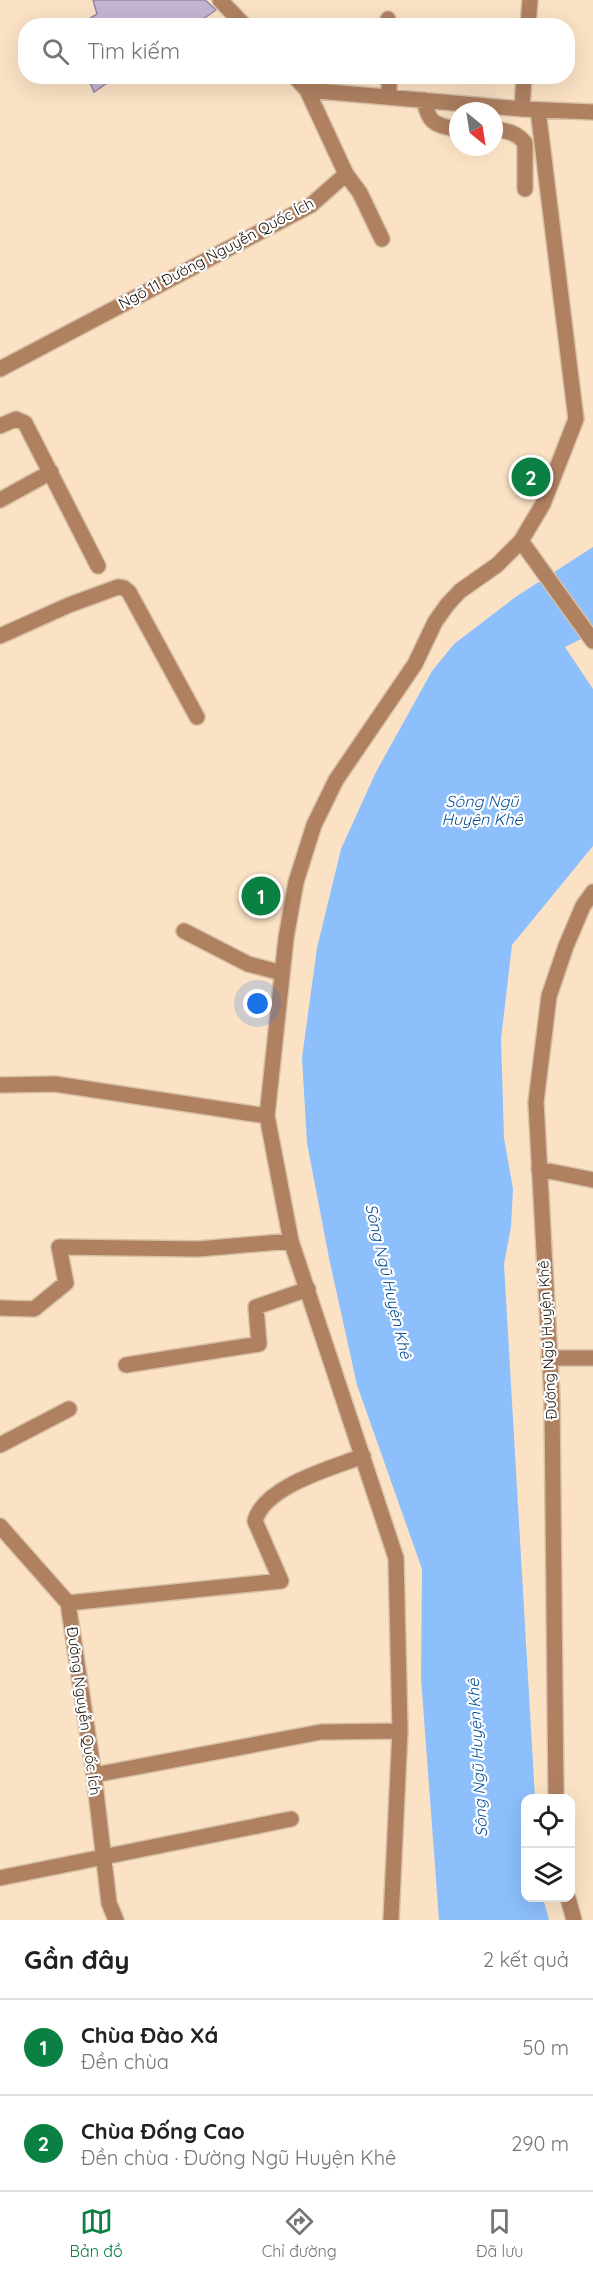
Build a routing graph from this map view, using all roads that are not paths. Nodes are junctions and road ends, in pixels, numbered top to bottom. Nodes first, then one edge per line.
1 (220, 0) edge
2 (530, 0) edge
3 (237, 18) edge
4 (529, 18) edge
5 (301, 84) edge
6 (389, 84) edge
7 (524, 84) edge
8 (307, 90) junction
9 (389, 97) junction
10 (424, 100) junction
11 (522, 109) junction
12 (538, 110) junction
13 (593, 112) edge
14 (449, 128) edge
15 (503, 130) edge
16 (346, 174) junction
17 (525, 189) dead end
18 (382, 239) dead end
19 (0, 369) edge
20 (0, 426) edge
21 (51, 472) junction
22 (0, 500) edge
23 (525, 546) junction
24 (98, 566) dead end
25 (0, 636) edge
26 (593, 641) edge
27 (197, 717) dead end
28 (593, 892) edge
29 (184, 931) dead end
30 (282, 973) junction
31 (0, 1085) edge
32 (267, 1116) junction
33 (539, 1169) junction
34 (593, 1180) edge
35 (291, 1240) junction
36 (308, 1289) junction
37 (0, 1308) edge
38 (549, 1358) junction
39 (593, 1358) edge
40 (126, 1365) dead end
41 (69, 1409) dead end
42 (0, 1445) edge
43 (363, 1456) junction
44 (0, 1526) edge
45 (68, 1603) junction
46 (400, 1731) junction
47 (94, 1775) junction
48 (556, 1794) edge
49 (291, 1819) dead end
50 (104, 1856) junction
51 (0, 1878) edge
52 (569, 1902) edge
53 (116, 1920) edge
54 (392, 1920) edge
55 (574, 1920) edge

1 - 3 street
2 - 4 street
5 - 8 street
6 - 9 street
7 - 11 street
8 - 9 street
8 - 16 street
9 - 10 street
10 - 11 street
10 - 14 street
11 - 12 street
12 - 13 street
12 - 23 street
15 - 17 street
16 - 18 street
16 - 19 street, Ngõ 11 Đường Nguyễn Quốc Ích
20 - 21 street
21 - 22 street
21 - 24 street
23 - 26 street
23 - 30 street
25 - 27 street
28 - 33 street, Đường Ngũ Huyện Khê
29 - 30 street
30 - 32 street
31 - 32 street
32 - 35 street
33 - 34 street
33 - 38 street, Đường Ngũ Huyện Khê
35 - 36 street
35 - 37 street
36 - 40 street
36 - 43 street
38 - 39 street
38 - 48 street, Đường Ngũ Huyện Khê
41 - 42 street
43 - 45 street
43 - 46 street
44 - 45 street
45 - 47 street, Đường Nguyễn Quốc Ích
46 - 47 street
46 - 54 street
47 - 50 street, Đường Nguyễn Quốc Ích
49 - 50 street
50 - 51 street
50 - 53 street, Đường Nguyễn Quốc Ích
52 - 55 street

